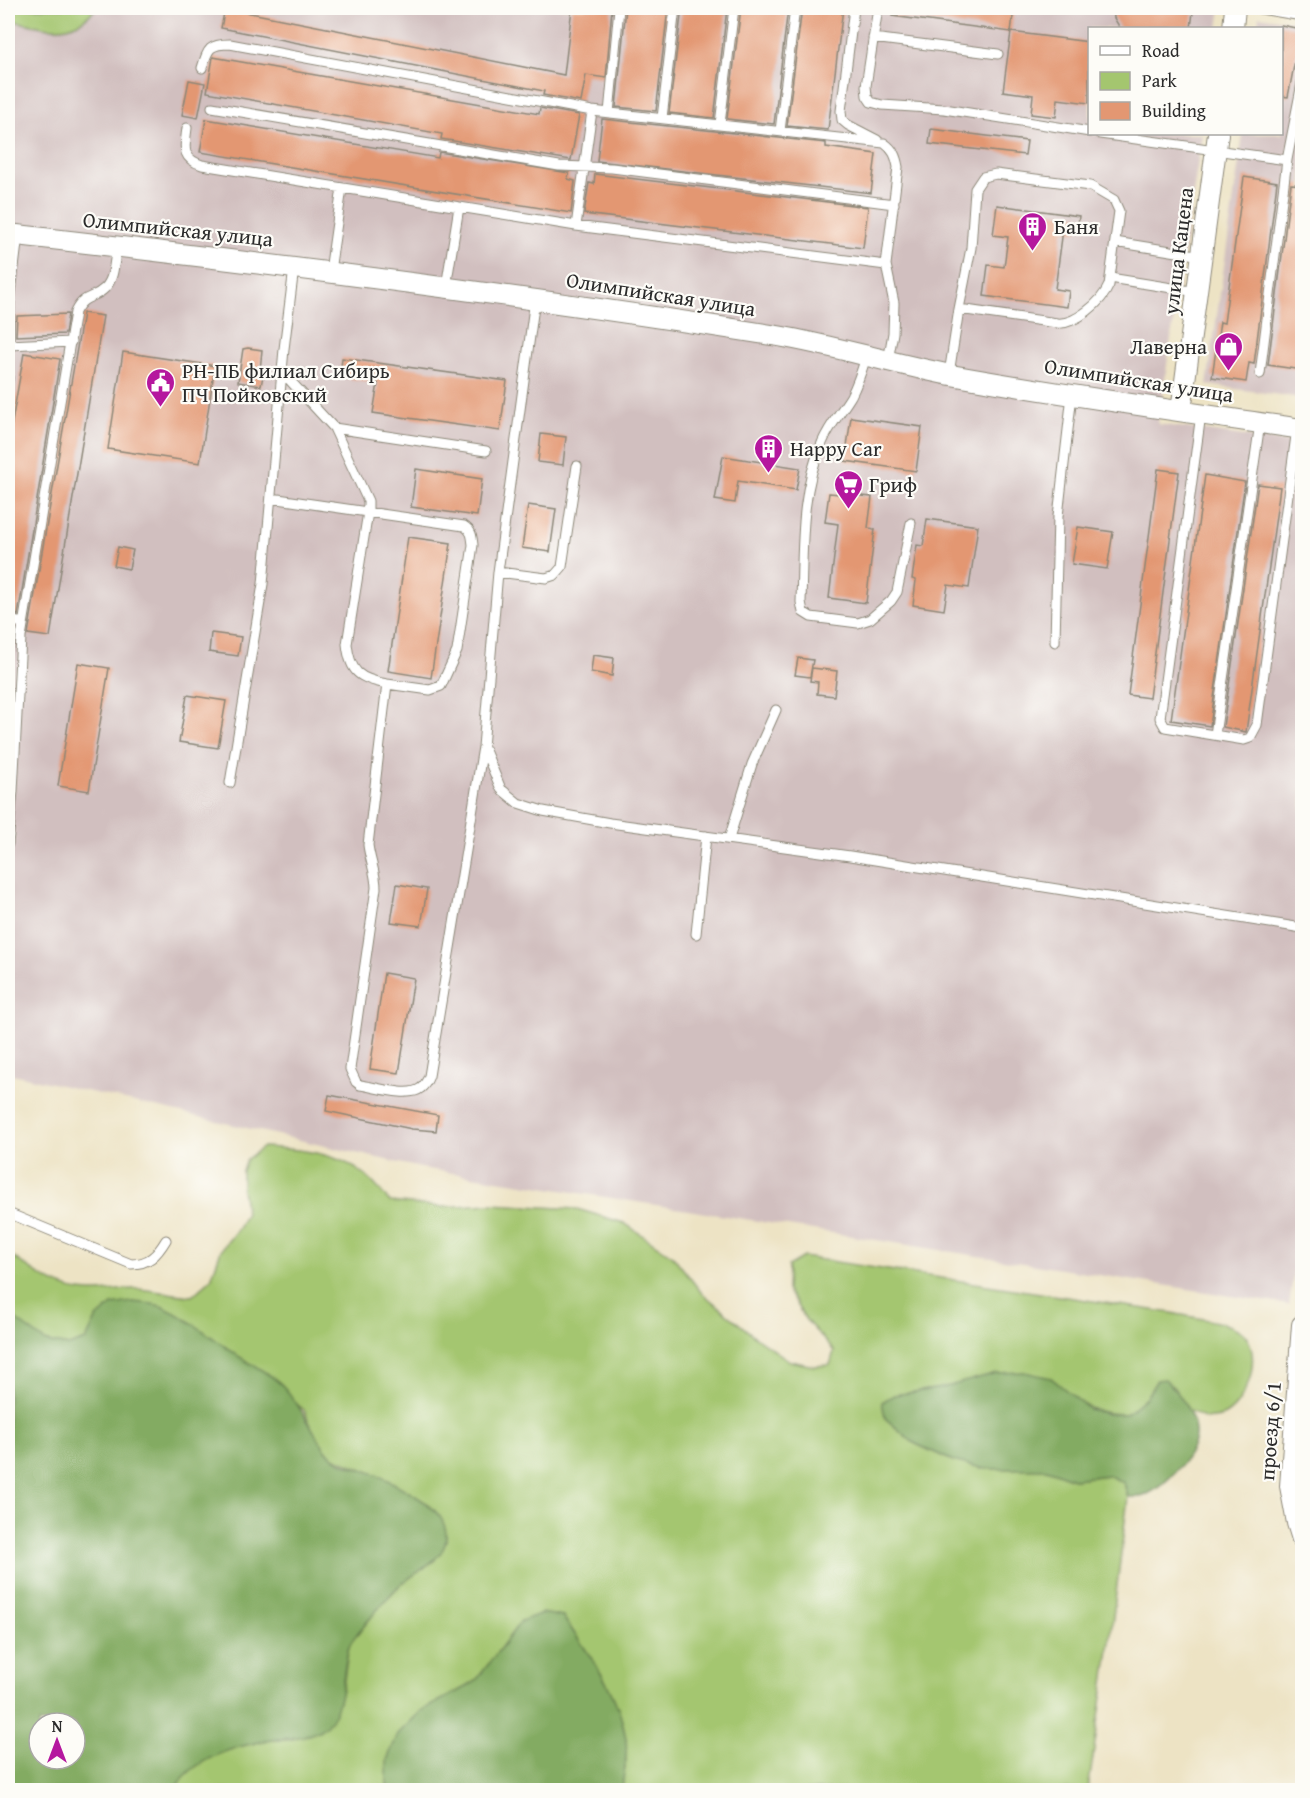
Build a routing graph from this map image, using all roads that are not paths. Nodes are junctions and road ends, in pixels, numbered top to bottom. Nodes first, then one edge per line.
1 (619, 8) edge
2 (675, 8) edge
3 (734, 8) edge
4 (795, 8) edge
5 (854, 8) edge
6 (878, 8) edge
7 (1235, 8) edge
8 (1255, 8) edge
9 (1285, 10) edge
10 (1302, 16) edge
11 (1233, 27) edge
12 (873, 38) junction
13 (998, 54) dead end
14 (202, 68) dead end
15 (1302, 83) edge
16 (212, 107) dead end
17 (592, 111) junction
18 (609, 112) junction
19 (662, 118) junction
20 (720, 124) junction
21 (187, 128) dead end
22 (780, 131) junction
23 (1088, 132) edge
24 (1298, 134) edge
25 (1115, 135) edge
26 (1217, 142) edge
27 (884, 143) junction
28 (1287, 160) junction
29 (584, 167) junction
30 (342, 188) junction
31 (894, 204) junction
32 (459, 207) junction
33 (576, 226) junction
34 (13, 234) edge
35 (1114, 242) junction
36 (117, 246) junction
37 (1202, 256) junction
38 (886, 265) junction
39 (295, 266) junction
40 (330, 271) junction
41 (1110, 278) junction
42 (446, 287) junction
43 (1197, 292) junction
44 (535, 299) junction
45 (959, 309) junction
46 (71, 342) junction
47 (9, 345) junction
48 (866, 357) junction
49 (888, 362) junction
50 (283, 373) junction
51 (949, 374) junction
52 (1260, 374) dead end
53 (8, 380) edge
54 (1072, 395) junction
55 (1191, 412) junction
56 (1260, 422) junction
57 (334, 428) junction
58 (1300, 428) edge
59 (486, 451) dead end
60 (577, 466) dead end
61 (271, 498) junction
62 (368, 512) junction
63 (911, 523) dead end
64 (498, 572) junction
65 (8, 620) edge
66 (23, 623) junction
67 (1054, 642) dead end
68 (387, 684) junction
69 (776, 710) dead end
70 (1215, 735) junction
71 (483, 747) junction
72 (230, 783) dead end
73 (706, 836) junction
74 (729, 839) junction
75 (8, 844) edge
76 (1302, 928) edge
77 (696, 933) dead end
78 (8, 1213) edge
79 (166, 1240) dead end
80 (1302, 1325) edge
81 (1297, 1456) edge
82 (1302, 1539) edge

1 - 18 lane
2 - 19 lane
3 - 20 lane
4 - 22 lane
5 - 27 lane
6 - 12 lane
7 - 11 street
8 - 9 lane
9 - 10 lane
12 - 13 lane
12 - 23 lane
14 - 17 lane
15 - 24 lane
16 - 29 lane
17 - 18 lane
17 - 29 lane
18 - 19 lane
19 - 20 lane
20 - 22 lane
21 - 30 lane
22 - 27 lane
24 - 28 lane
25 - 26 lane
26 - 28 lane
26 - 37 street, улица Кацена
27 - 31 lane
28 - 52 lane
29 - 31 lane
29 - 33 lane
30 - 32 lane
30 - 40 lane
31 - 38 lane
32 - 33 lane
32 - 42 lane
33 - 38 lane
34 - 36 street, Олимпийская улица
34 - 47 lane
35 - 37 lane
35 - 41 lane
35 - 45 lane
36 - 39 street, Олимпийская улица
36 - 46 lane
37 - 43 street, улица Кацена
38 - 49 lane
39 - 40 street, Олимпийская улица
39 - 50 lane
40 - 42 street, Олимпийская улица
41 - 43 lane
41 - 45 lane
42 - 44 street, Олимпийская улица
43 - 55 street, улица Кацена
44 - 48 street, Олимпийская улица
44 - 64 lane
45 - 51 lane
46 - 47 lane
46 - 66 lane
47 - 53 lane
48 - 49 street, Олимпийская улица
48 - 63 lane
49 - 51 street, Олимпийская улица
50 - 57 lane
50 - 61 lane
51 - 54 street, Олимпийская улица
54 - 55 street, Олимпийская улица
54 - 67 lane
55 - 56 street, Олимпийская улица
55 - 70 lane
56 - 58 street, Олимпийская улица
56 - 70 lane
57 - 59 lane
57 - 62 lane
58 - 70 lane
60 - 64 lane
61 - 62 lane
61 - 72 lane
62 - 68 lane
62 - 68 lane
64 - 71 lane
65 - 66 lane
66 - 75 lane
68 - 71 lane
69 - 74 lane
71 - 73 lane
73 - 74 lane
73 - 77 lane
74 - 76 lane
78 - 79 lane
80 - 81 street, проезд 6/1
81 - 82 street, проезд 6/1

